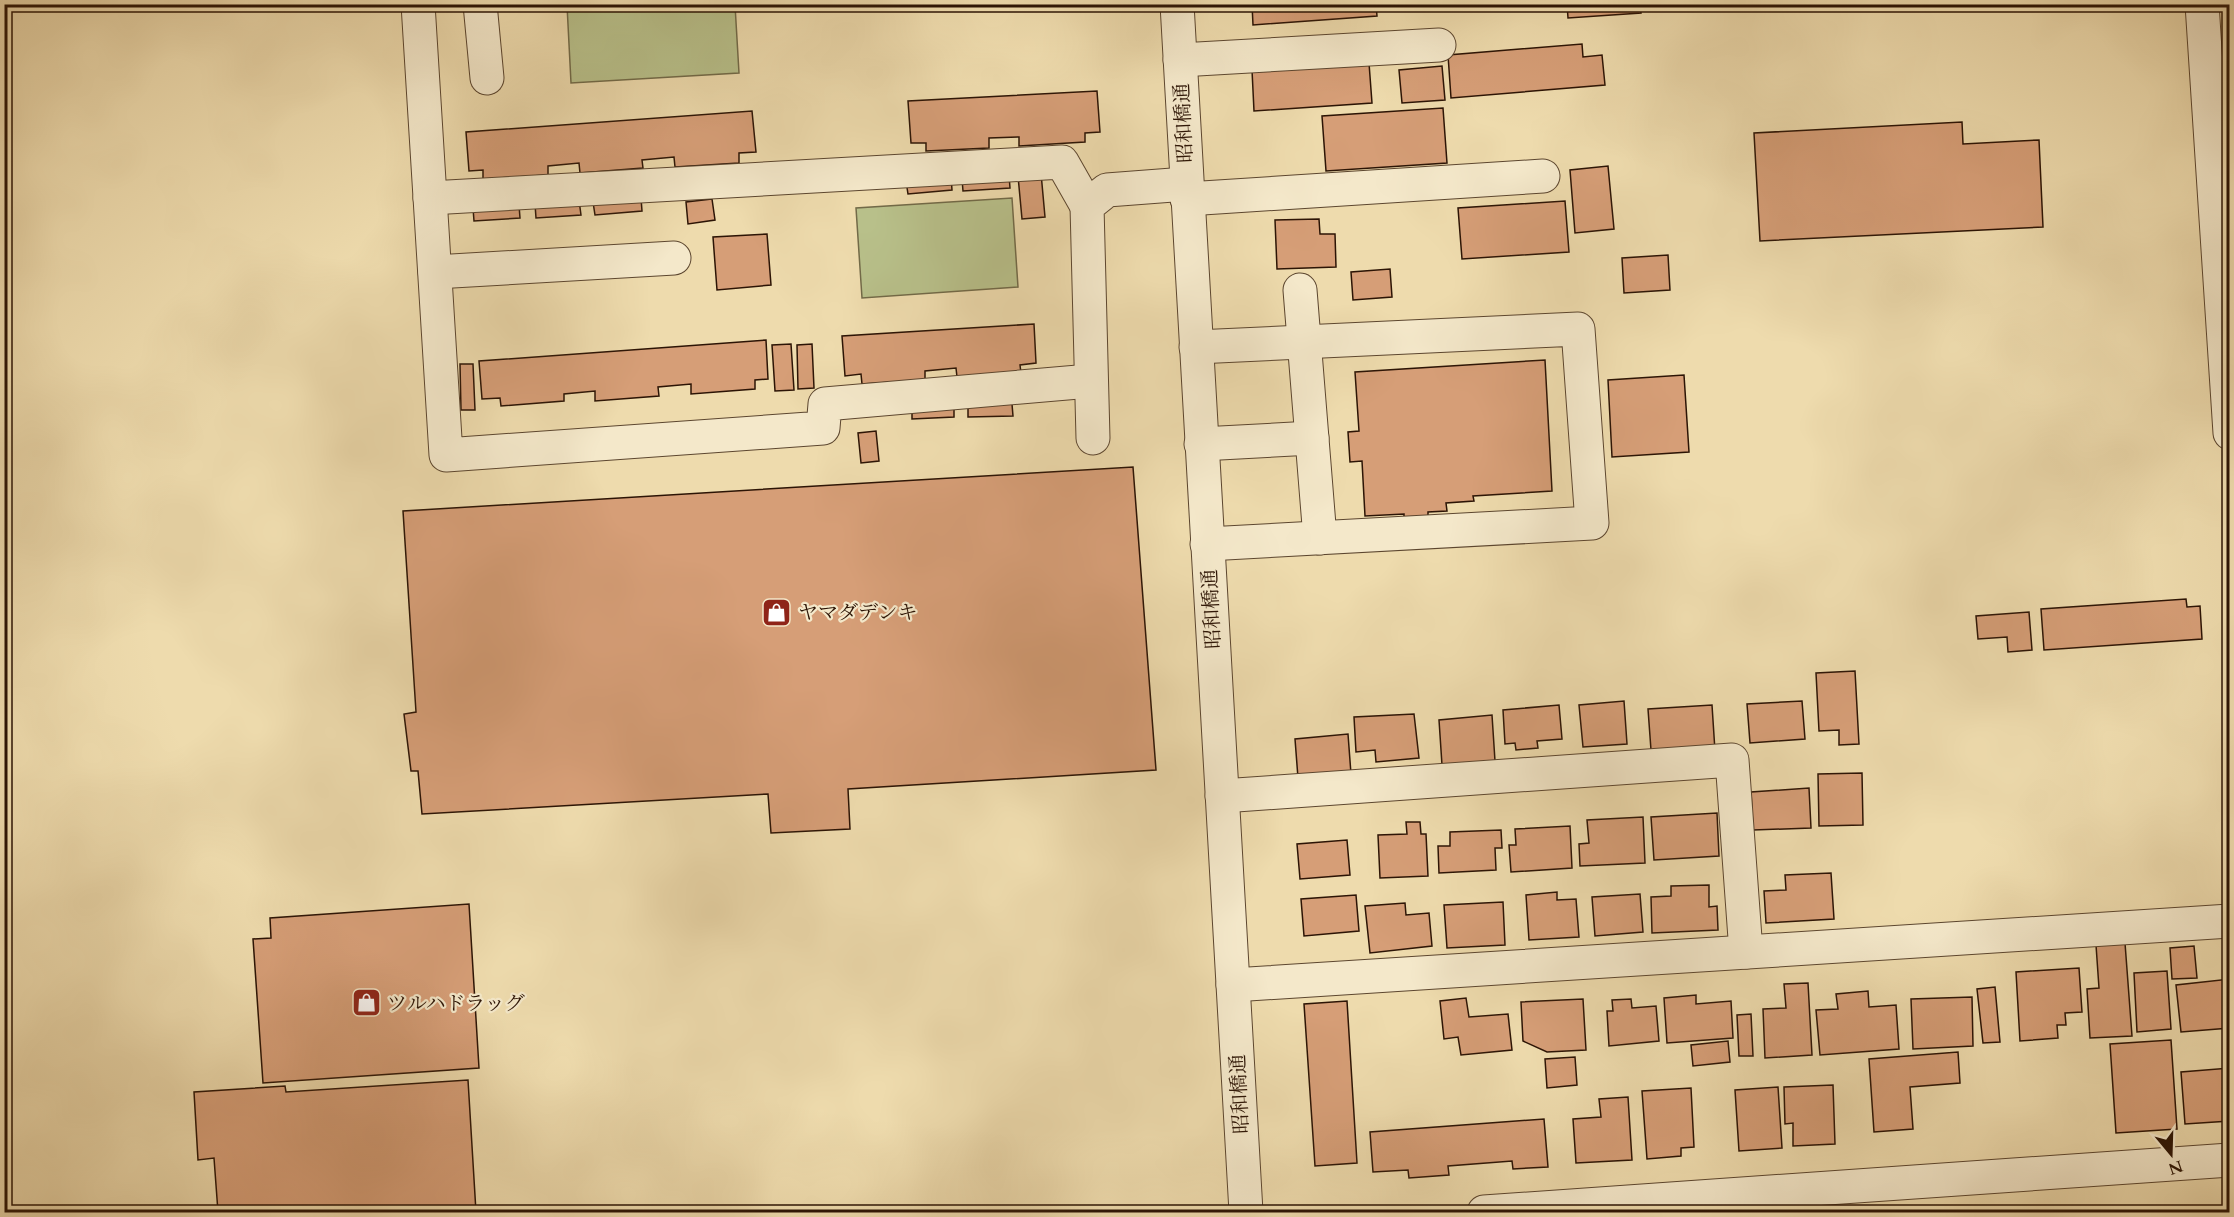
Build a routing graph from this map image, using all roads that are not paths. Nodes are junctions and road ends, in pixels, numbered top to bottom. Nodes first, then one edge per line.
1 (418, 4) edge
2 (480, 4) edge
3 (1177, 4) edge
4 (2202, 4) edge
5 (1439, 45) dead end
6 (1180, 60) junction
7 (487, 78) dead end
8 (1543, 176) dead end
9 (1187, 191) junction
10 (430, 198) junction
11 (1087, 206) junction
12 (674, 258) dead end
13 (435, 272) junction
14 (2225, 289) edge
15 (1300, 290) dead end
16 (1304, 342) junction
17 (1196, 347) junction
18 (1090, 381) junction
19 (2229, 433) edge
20 (1093, 438) dead end
21 (1312, 438) junction
22 (1202, 444) junction
23 (1320, 538) junction
24 (1207, 544) junction
25 (1222, 796) junction
26 (2229, 921) edge
27 (1746, 952) junction
28 (1233, 985) junction
29 (2229, 1160) edge
30 (1695, 1205) edge
31 (1246, 1212) edge
32 (1484, 1212) edge

1 - 10 street
2 - 7 street
3 - 6 street, 昭和橋通
4 - 14 street
5 - 6 street
6 - 9 street, 昭和橋通
8 - 9 street
9 - 11 street
9 - 17 street, 昭和橋通
10 - 11 street
10 - 13 street
11 - 18 street
12 - 13 street
13 - 18 street
14 - 19 street
15 - 16 street
16 - 17 street
16 - 21 street
16 - 23 street
17 - 22 street, 昭和橋通
18 - 20 street
21 - 22 street
21 - 23 street
22 - 24 street, 昭和橋通
23 - 24 street
24 - 25 street, 昭和橋通
25 - 27 street
25 - 28 street, 昭和橋通
26 - 27 street
27 - 28 street
28 - 31 street, 昭和橋通
29 - 30 street
30 - 32 street

